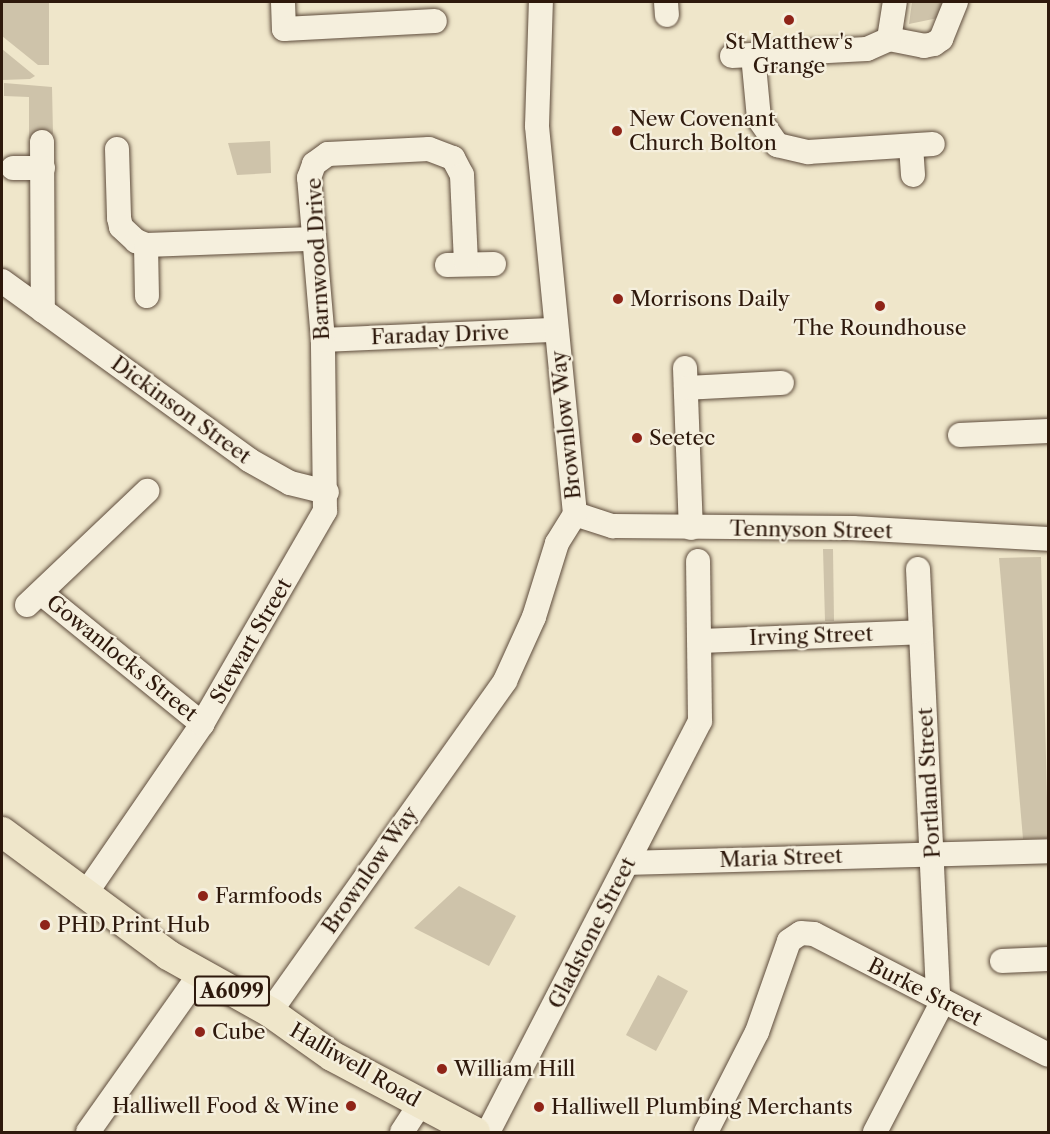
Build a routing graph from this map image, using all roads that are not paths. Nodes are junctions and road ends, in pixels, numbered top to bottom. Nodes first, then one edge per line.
1 (283, 2) edge
2 (541, 2) edge
3 (895, 2) edge
4 (956, 2) edge
5 (435, 21) dead end
6 (889, 39) junction
7 (42, 142) dead end
8 (116, 149) dead end
9 (13, 168) dead end
10 (43, 168) junction
11 (913, 175) dead end
12 (314, 239) junction
13 (146, 245) junction
14 (44, 264) junction
15 (494, 264) dead end
16 (2, 281) edge
17 (147, 296) dead end
18 (44, 310) junction
19 (556, 330) junction
20 (323, 348) junction
21 (782, 383) dead end
22 (1048, 431) edge
23 (960, 435) dead end
24 (147, 491) dead end
25 (327, 492) junction
26 (575, 514) junction
27 (691, 528) junction
28 (1048, 538) edge
29 (698, 561) dead end
30 (918, 569) dead end
31 (921, 632) junction
32 (700, 641) junction
33 (202, 724) junction
34 (2, 832) edge
35 (1048, 851) edge
36 (933, 853) junction
37 (628, 864) junction
38 (84, 896) junction
39 (1040, 956) edge
40 (1002, 961) dead end
41 (200, 974) junction
42 (941, 1000) junction
43 (270, 1012) junction
44 (1048, 1055) edge
45 (421, 1103) junction
46 (88, 1132) edge
47 (402, 1132) edge
48 (474, 1132) edge
49 (488, 1132) edge
50 (706, 1132) edge
51 (875, 1132) edge

1 - 5 street
2 - 19 street, Brownlow Way
3 - 6 street
4 - 6 street
6 - 11 street
7 - 10 street
8 - 13 street
9 - 10 street
10 - 14 street
12 - 13 street
12 - 15 street, Barnwood Drive
12 - 20 street, Barnwood Drive
13 - 17 street
14 - 16 street
14 - 18 street
16 - 18 street, Dickinson Street
18 - 25 street, Dickinson Street
19 - 20 street, Faraday Drive
19 - 26 street, Brownlow Way
20 - 25 street, Stewart Street
21 - 27 street
22 - 23 street
24 - 33 street, Gowanlocks Street
25 - 33 street, Stewart Street
26 - 27 street, Tennyson Street
26 - 43 street, Brownlow Way
27 - 28 street, Tennyson Street
29 - 32 street, Gladstone Street
30 - 31 street, Portland Street
31 - 32 street, Irving Street
31 - 36 street, Portland Street
32 - 37 street, Gladstone Street
33 - 38 street, Stewart Street
34 - 38 main road, Halliwell Road / A6099
35 - 36 street, Maria Street
36 - 37 street, Maria Street
36 - 42 street, Portland Street
37 - 49 street, Gladstone Street
38 - 41 main road, Halliwell Road / A6099
39 - 40 street
41 - 43 main road, Halliwell Road / A6099
41 - 46 street
42 - 44 street, Burke Street
42 - 50 street, Burke Street
42 - 51 street
43 - 45 main road, Halliwell Road / A6099
45 - 47 street
45 - 48 main road, Halliwell Road / A6099

